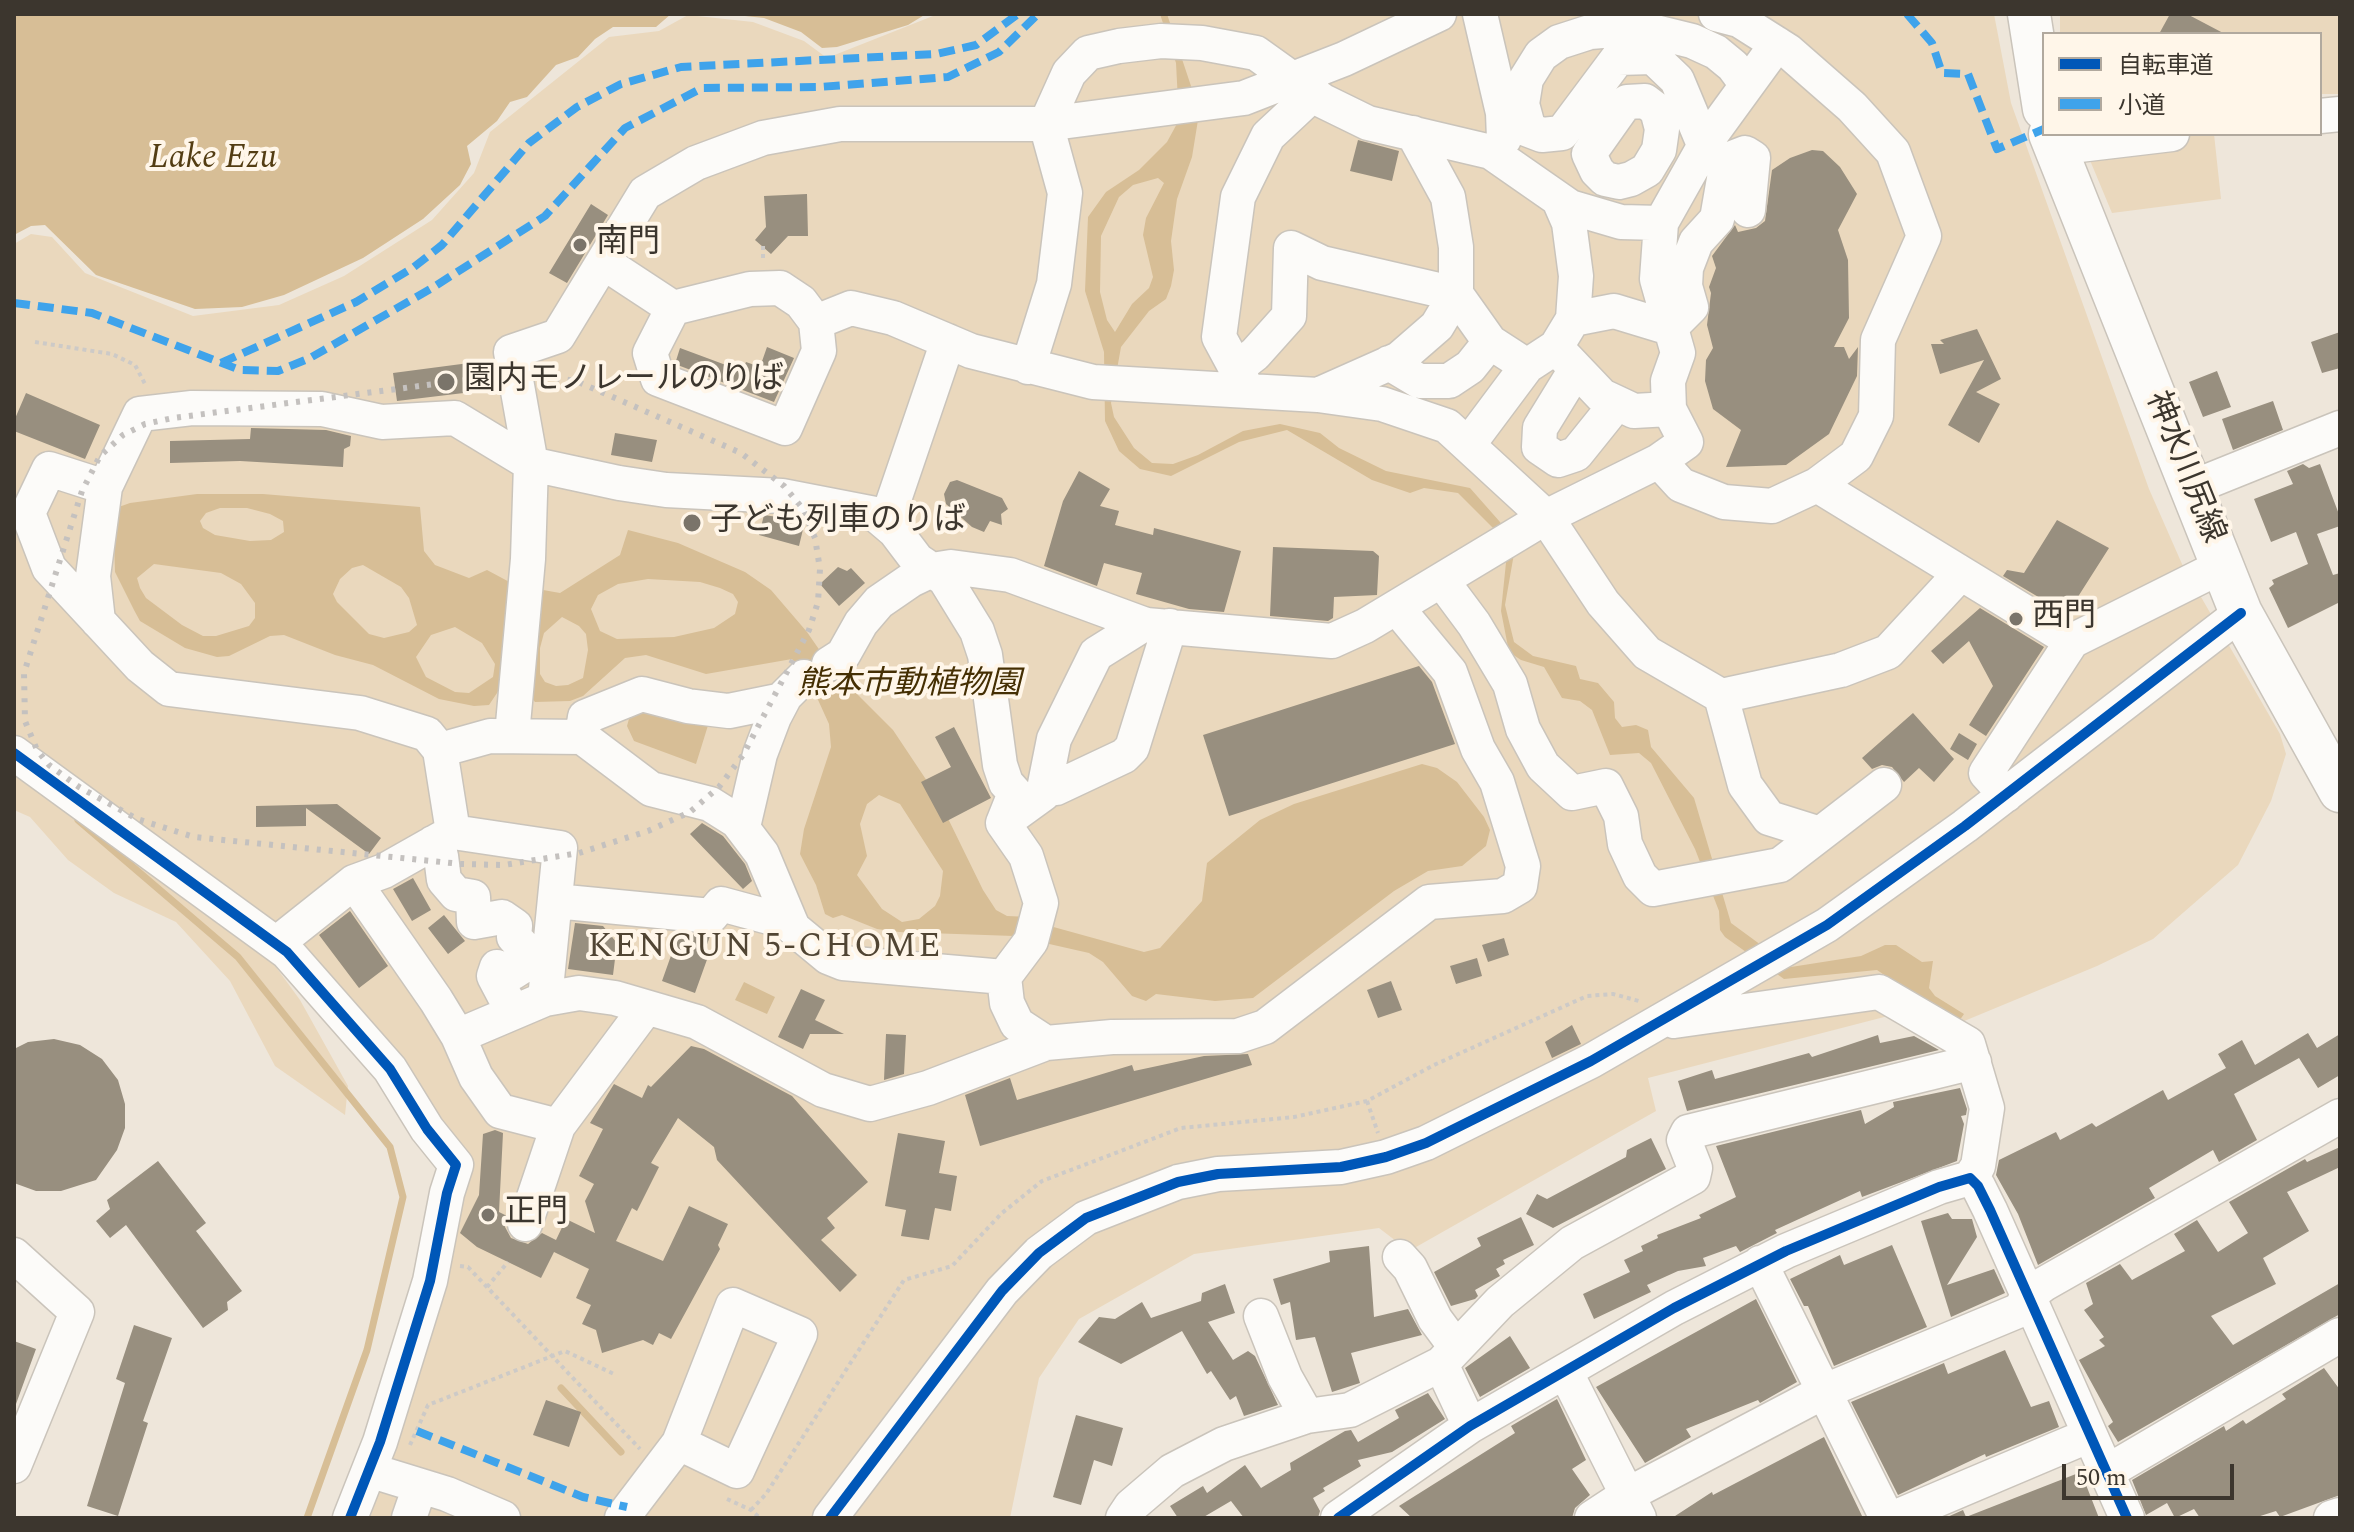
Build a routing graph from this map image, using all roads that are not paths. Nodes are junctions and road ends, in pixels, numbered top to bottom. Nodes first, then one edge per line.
1 (1439, 14) edge
2 (1480, 14) edge
3 (1716, 14) edge
4 (2029, 14) edge
5 (1777, 44) junction
6 (1634, 48) junction
7 (1747, 85) junction
8 (1305, 86) junction
9 (2042, 89) edge
10 (1633, 101) junction
11 (1046, 124) junction
12 (1516, 125) junction
13 (1413, 133) junction
14 (2051, 136) edge
15 (1705, 147) junction
16 (1653, 160) junction
17 (1593, 162) junction
18 (1514, 170) junction
19 (1688, 181) junction
20 (1551, 195) junction
21 (1661, 223) junction
22 (603, 262) junction
23 (1456, 294) junction
24 (673, 308) junction
25 (816, 322) junction
26 (1670, 328) junction
27 (948, 341) junction
28 (1490, 342) junction
29 (1568, 346) junction
30 (1389, 363) junction
31 (1527, 366) junction
32 (1028, 367) junction
33 (1243, 380) junction
34 (1318, 395) junction
35 (1617, 403) junction
36 (1669, 409) junction
37 (2340, 428) edge
38 (1468, 445) junction
39 (1659, 461) junction
40 (531, 464) junction
41 (1817, 485) junction
42 (2191, 488) junction
43 (103, 497) junction
44 (886, 523) junction
45 (1519, 534) junction
46 (2222, 566) junction
47 (932, 570) junction
48 (1960, 574) junction
49 (1442, 581) junction
50 (1401, 605) junction
51 (2241, 613) junction
52 (98, 621) junction
53 (1157, 625) junction
54 (2072, 641) junction
55 (806, 680) junction
56 (1721, 696) junction
57 (514, 718) junction
58 (582, 737) junction
59 (440, 750) junction
60 (14, 753) edge
61 (1884, 785) dead end
62 (1043, 790) junction
63 (2340, 791) edge
64 (2006, 795) junction
65 (1003, 823) junction
66 (743, 827) junction
67 (1820, 834) junction
68 (443, 837) junction
69 (354, 882) junction
70 (555, 901) junction
71 (791, 923) junction
72 (276, 944) junction
73 (1004, 977) junction
74 (545, 999) junction
75 (646, 1008) junction
76 (513, 1012) junction
77 (1659, 1023) junction
78 (458, 1036) junction
79 (1046, 1043) junction
80 (1974, 1062) junction
81 (2340, 1116) edge
82 (558, 1126) junction
83 (1970, 1178) junction
84 (525, 1224) dead end
85 (14, 1255) edge
86 (1400, 1257) dead end
87 (1760, 1263) junction
88 (2028, 1296) junction
89 (1261, 1316) dead end
90 (2340, 1335) edge
91 (1448, 1355) junction
92 (1565, 1371) junction
93 (1825, 1391) junction
94 (1307, 1416) junction
95 (1470, 1426) junction
96 (2090, 1435) junction
97 (669, 1456) junction
98 (14, 1466) edge
99 (2107, 1472) junction
100 (395, 1478) junction
101 (1633, 1506) edge
102 (1372, 1507) edge
103 (635, 1514) edge
104 (2340, 1515) edge
105 (350, 1518) edge
106 (409, 1518) edge
107 (503, 1518) edge
108 (830, 1518) edge
109 (1123, 1518) edge
110 (1338, 1518) edge
111 (1592, 1518) edge
112 (1887, 1518) edge
113 (1894, 1518) edge
114 (2127, 1518) edge
115 (2331, 1518) edge

1 - 8 street
2 - 12 street
3 - 5 street
4 - 9 main road, 神水川尻線
5 - 7 street
5 - 41 street
6 - 7 street
6 - 10 street
6 - 12 street
6 - 12 street
6 - 15 street
7 - 15 street
8 - 11 street
8 - 11 street
8 - 13 street
8 - 33 street
10 - 16 street
10 - 17 street
11 - 22 street
11 - 32 street
12 - 18 street
13 - 18 street
13 - 23 street
14 - 42 main road, 神水川尻線
15 - 19 street
16 - 17 street
16 - 19 street
17 - 20 street
18 - 20 street
19 - 21 street
19 - 26 street
20 - 21 street
20 - 29 street
21 - 26 street
22 - 24 street
22 - 40 street
23 - 28 street
23 - 30 street
23 - 33 street
24 - 25 street
24 - 25 street
25 - 27 street
26 - 29 street
26 - 36 street
27 - 32 street
27 - 44 street
28 - 30 street
28 - 31 street
29 - 31 street
29 - 35 street
29 - 35 street
30 - 34 street
31 - 38 street
32 - 33 street
33 - 34 street
34 - 38 street
35 - 36 street
36 - 39 street
37 - 42 street
38 - 45 street
39 - 41 street
39 - 45 street
40 - 43 street
40 - 44 street
40 - 57 street
41 - 48 street
42 - 46 main road, 神水川尻線
43 - 52 street
43 - 52 street
44 - 47 street
45 - 49 street
45 - 56 street
46 - 51 main road, 神水川尻線
46 - 54 street
47 - 53 street
47 - 55 street
47 - 65 street
48 - 54 street
48 - 56 street
49 - 50 street
49 - 67 street
50 - 53 street
50 - 79 street
51 - 63 main road, 神水川尻線
51 - 64 street
52 - 59 street
53 - 62 street
53 - 62 street
54 - 64 street
55 - 58 street
55 - 66 street
56 - 67 street
57 - 58 street
57 - 59 street
58 - 66 street
59 - 68 street
60 - 72 street
61 - 67 street
62 - 65 street
64 - 77 street
65 - 73 street
66 - 71 street
68 - 69 street
68 - 70 street
68 - 76 street
69 - 72 street
69 - 78 street
70 - 71 street
70 - 74 street
71 - 73 street
72 - 100 street
73 - 79 street
74 - 75 street
74 - 76 street
75 - 79 street
75 - 82 street
76 - 78 street
77 - 80 street
77 - 108 street
78 - 82 street
80 - 83 street
80 - 91 street
81 - 88 street
82 - 84 street
83 - 87 street
83 - 88 street
85 - 98 street
86 - 91 street
87 - 92 street
87 - 93 street
88 - 93 street
88 - 96 street
89 - 94 street
90 - 99 street
91 - 94 street
91 - 95 street
92 - 95 street
92 - 101 street
93 - 101 street
93 - 112 street
94 - 109 street
95 - 102 street
96 - 99 street
96 - 113 street
97 - 97 street
97 - 103 street
99 - 114 street
100 - 105 street
100 - 106 street
100 - 107 street
101 - 111 street
102 - 110 street
104 - 115 street

